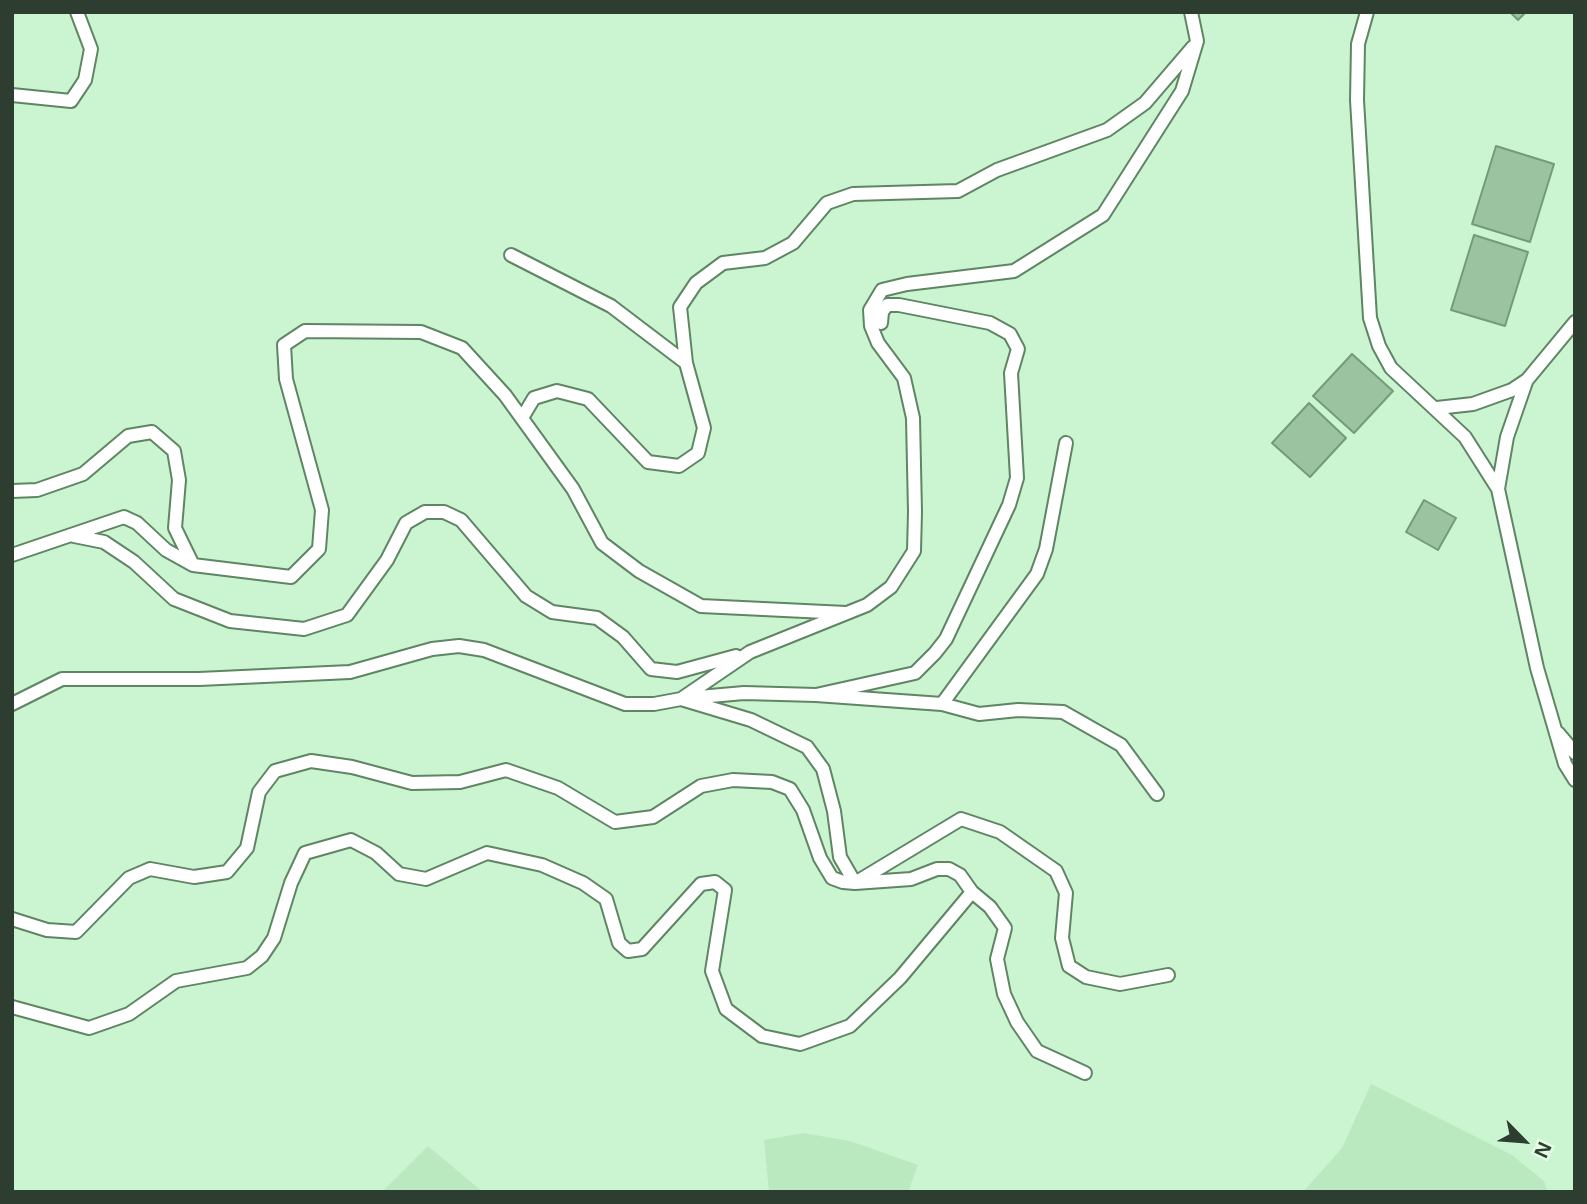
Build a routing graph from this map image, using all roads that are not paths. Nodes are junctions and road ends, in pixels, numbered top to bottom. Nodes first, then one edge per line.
1 (77, 12) edge
2 (1191, 12) edge
3 (1367, 12) edge
4 (1197, 41) junction
5 (12, 95) edge
6 (511, 255) dead end
7 (1575, 322) edge
8 (881, 323) dead end
9 (686, 363) junction
10 (1527, 380) junction
11 (1437, 408) junction
12 (522, 418) junction
13 (1066, 443) dead end
14 (1498, 489) junction
15 (12, 491) edge
16 (74, 536) junction
17 (12, 555) edge
18 (193, 565) junction
19 (848, 613) junction
20 (750, 652) junction
21 (816, 695) junction
22 (681, 699) junction
23 (12, 704) edge
24 (942, 704) junction
25 (1556, 730) junction
26 (1575, 753) edge
27 (1575, 780) edge
28 (1157, 794) dead end
29 (855, 883) junction
30 (972, 892) junction
31 (12, 919) edge
32 (1168, 975) dead end
33 (12, 1007) edge
34 (1085, 1073) dead end

1 - 5 street
2 - 4 street
3 - 11 street
4 - 9 street
4 - 19 street
6 - 9 street
7 - 10 street
8 - 21 street
9 - 12 street
10 - 11 street
10 - 14 street
11 - 14 street
12 - 18 street
12 - 19 street
13 - 24 street
14 - 25 street
15 - 18 street
16 - 17 street
16 - 18 street
16 - 20 street
19 - 20 street
20 - 22 street
21 - 22 street
21 - 24 street
22 - 23 street
22 - 29 street
24 - 28 street
25 - 26 street
25 - 27 street
29 - 30 street
29 - 31 street
29 - 32 street
30 - 33 street
30 - 34 street

